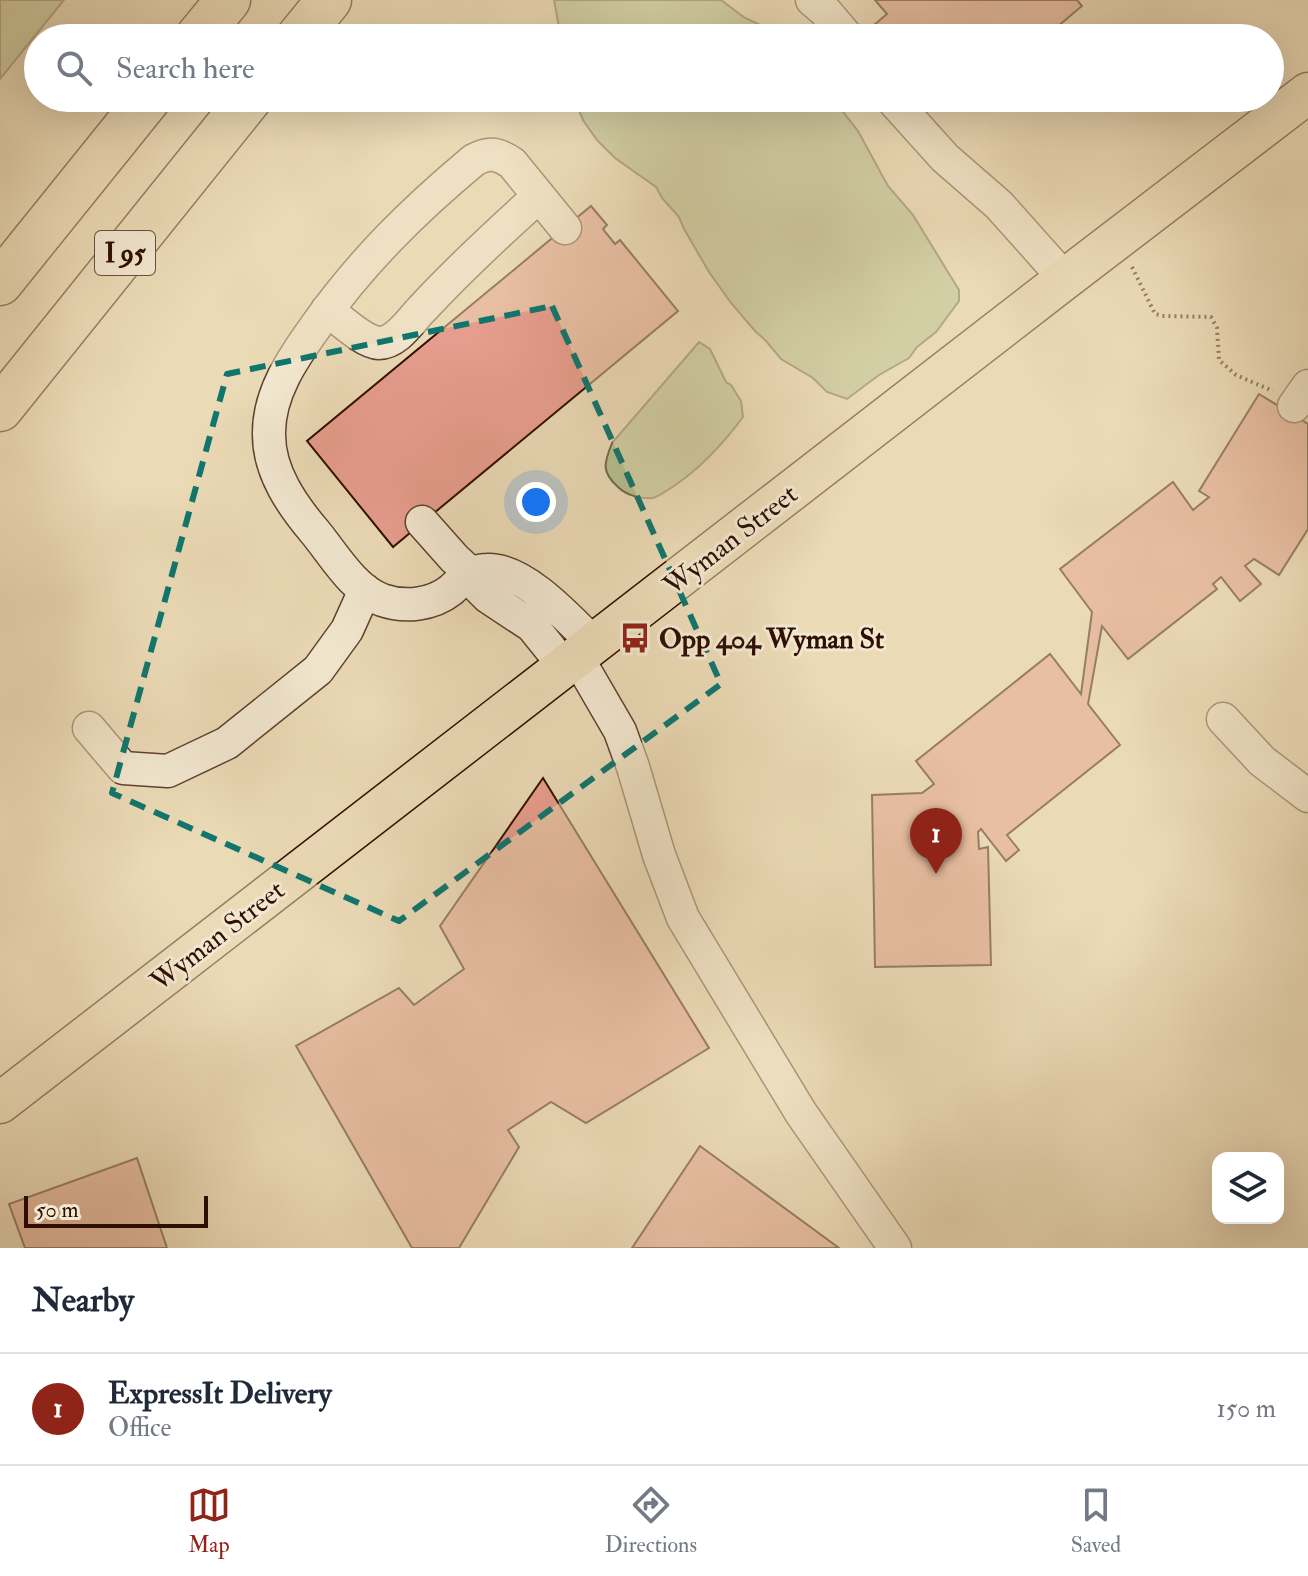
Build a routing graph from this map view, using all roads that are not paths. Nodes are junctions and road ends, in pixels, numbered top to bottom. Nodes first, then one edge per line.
1 (228, 0) edge
2 (329, 0) edge
3 (812, 0) edge
4 (208, 24) edge
5 (309, 24) edge
6 (836, 24) edge
7 (1308, 93) edge
8 (1284, 111) edge
9 (138, 112) edge
10 (239, 112) edge
11 (904, 112) edge
12 (1283, 112) edge
13 (539, 196) junction
14 (565, 228) dead end
15 (1065, 279) junction
16 (0, 283) edge
17 (327, 310) junction
18 (0, 409) edge
19 (422, 522) dead end
20 (470, 573) junction
21 (365, 590) junction
22 (578, 656) junction
23 (1223, 719) dead end
24 (89, 728) dead end
25 (1308, 796) edge
26 (0, 1103) edge
27 (895, 1248) edge

1 - 4 highway
2 - 5 highway
3 - 6 lane
7 - 8 main road, Wyman Street
9 - 16 highway, I 95
10 - 18 highway, I 95
11 - 15 lane
12 - 15 main road, Wyman Street
13 - 14 lane
13 - 17 lane
13 - 17 lane
15 - 22 main road, Wyman Street
17 - 21 lane
19 - 20 lane
20 - 21 lane
20 - 22 lane
21 - 24 lane
22 - 26 main road, Wyman Street
22 - 27 lane
23 - 25 lane

